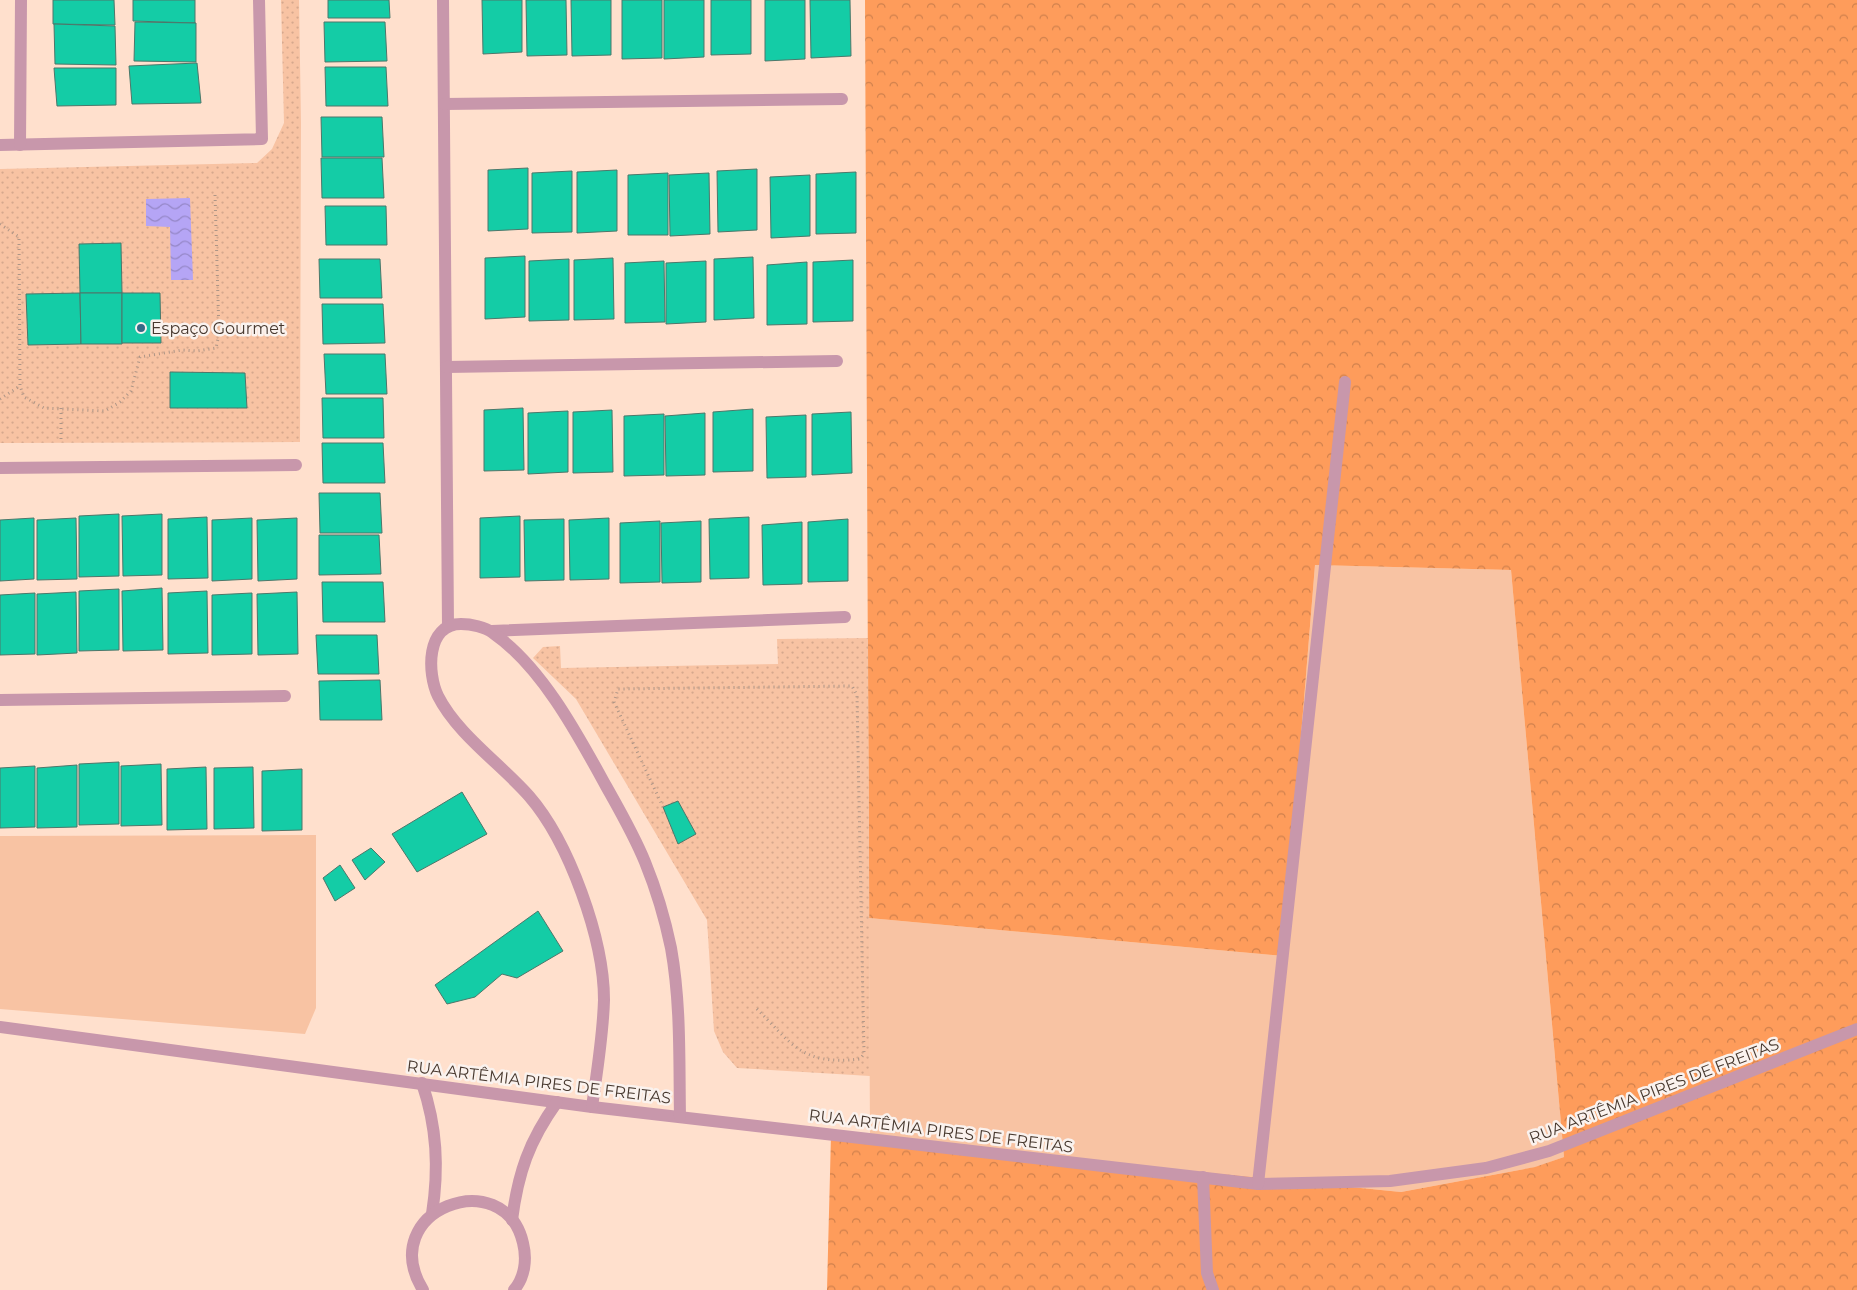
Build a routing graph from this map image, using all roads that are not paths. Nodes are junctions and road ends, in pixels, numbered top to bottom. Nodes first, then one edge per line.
1 (21, 0) edge
2 (259, 0) edge
3 (443, 0) edge
4 (842, 99) dead end
5 (444, 104) junction
6 (0, 145) edge
7 (20, 145) junction
8 (837, 360) dead end
9 (446, 367) junction
10 (1346, 382) dead end
11 (296, 466) dead end
12 (0, 468) edge
13 (845, 617) dead end
14 (448, 626) junction
15 (492, 631) junction
16 (285, 696) dead end
17 (0, 700) edge
18 (0, 1027) edge
19 (1857, 1029) edge
20 (422, 1083) junction
21 (557, 1102) junction
22 (592, 1106) junction
23 (680, 1117) junction
24 (1203, 1177) junction
25 (1258, 1184) junction
26 (432, 1214) junction
27 (512, 1220) junction
28 (423, 1290) edge
29 (514, 1290) edge
30 (1212, 1290) edge

1 - 7 street
2 - 7 street
3 - 5 street
4 - 5 street
5 - 9 street
6 - 7 street
8 - 9 street
9 - 14 street
10 - 25 street
11 - 12 street
13 - 15 street
14 - 15 street
14 - 22 street
15 - 23 street
16 - 17 street
18 - 20 street, RUA ARTÊMIA PIRES DE FREITAS
19 - 25 street, RUA ARTÊMIA PIRES DE FREITAS
20 - 21 street, RUA ARTÊMIA PIRES DE FREITAS
20 - 26 street
21 - 22 street, RUA ARTÊMIA PIRES DE FREITAS
21 - 27 street
22 - 23 street, RUA ARTÊMIA PIRES DE FREITAS
23 - 24 street, RUA ARTÊMIA PIRES DE FREITAS
24 - 25 street, RUA ARTÊMIA PIRES DE FREITAS
24 - 30 street
26 - 27 street
26 - 28 street
27 - 29 street

